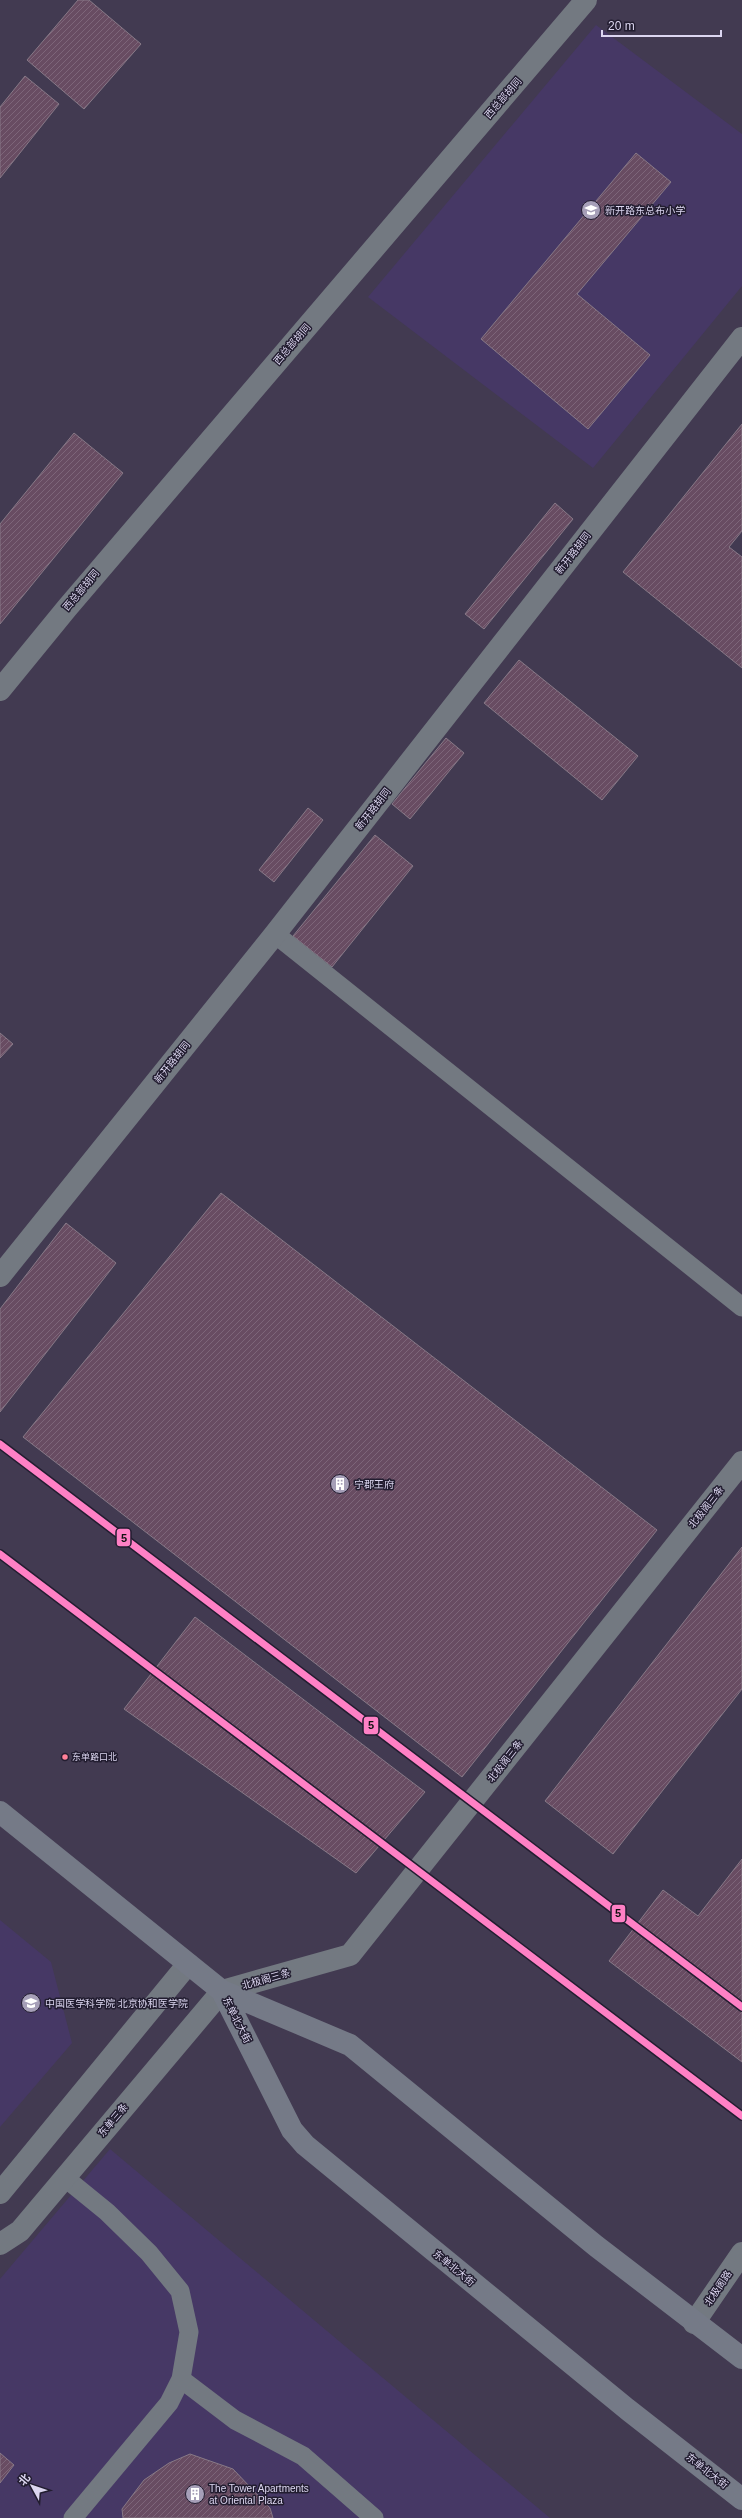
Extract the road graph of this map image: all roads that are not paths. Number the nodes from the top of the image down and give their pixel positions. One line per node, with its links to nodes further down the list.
1 (586, 0): 3 (street, 西总部胡同)
2 (742, 338): 4 (street, 新开路胡同)
3 (0, 690)
4 (275, 934): 5 (street, 新开路胡同); 6 (lane)
5 (0, 1276)
6 (742, 1307)
7 (742, 1462): 10 (street, 北极阁三条)
8 (0, 1812): 9 (main road, 东单北大街)
9 (188, 1964): 10 (main road, 东单北大街); 12 (street)
10 (222, 1991): 11 (street, 东单三条); 15 (main road, 东单北大街); 18 (main road, 东单北大街)
11 (64, 2178): 13 (street, 东单三条); 17 (lane)
12 (0, 2194)
13 (0, 2244)
14 (742, 2253): 15 (street, 北极阁路)
15 (694, 2323): 16 (main road, 东单北大街)
16 (742, 2358)
17 (181, 2379): 19 (lane); 20 (lane)
18 (742, 2499)
19 (73, 2518)
20 (374, 2518)

